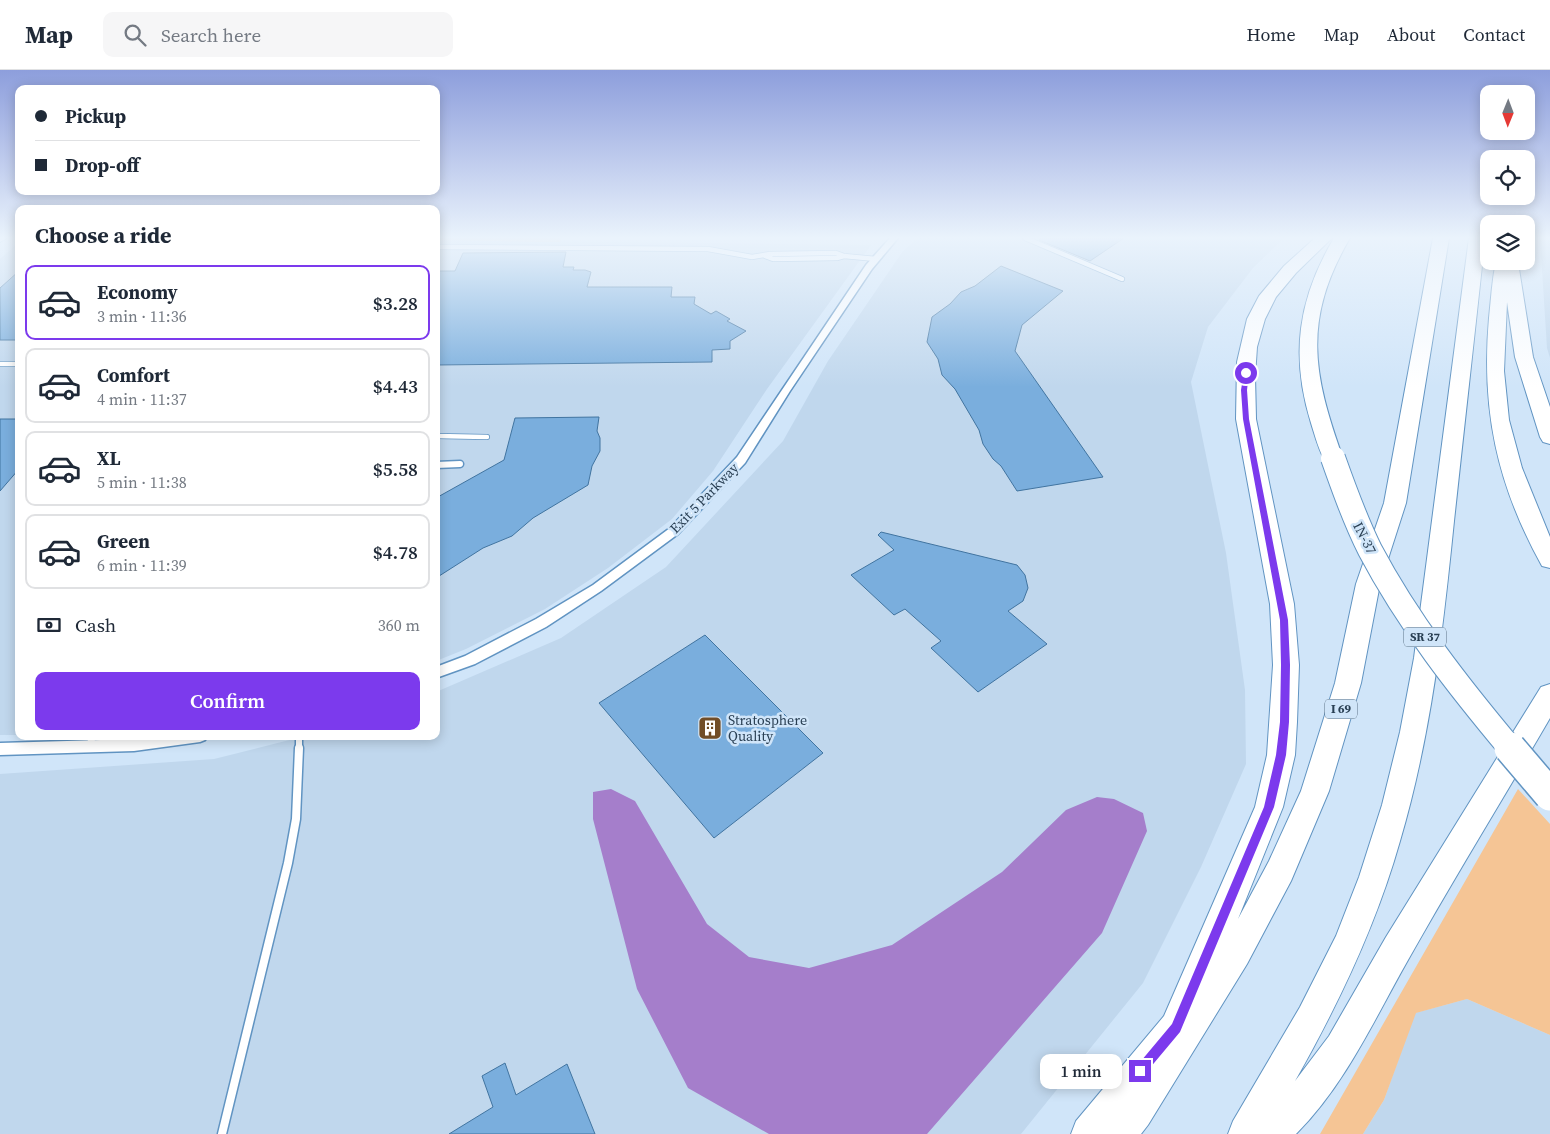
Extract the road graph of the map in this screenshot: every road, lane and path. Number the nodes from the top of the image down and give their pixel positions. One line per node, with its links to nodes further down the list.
1 (855, 288): 16 (street, Exit 5 Parkway)
2 (1276, 288): 24 (highway)
3 (1318, 288): 22 (highway, IN-37 / SR 37, bridge)
4 (1432, 288): 25 (highway, I 69)
5 (1472, 288): 26 (highway)
6 (1500, 288): 15 (highway)
7 (1514, 288): 12 (highway)
8 (0, 364): 9 (lane)
9 (15, 364)
10 (440, 436): 11 (lane)
11 (487, 437)
12 (1550, 437)
13 (460, 464): 14 (lane)
14 (440, 465)
15 (1550, 560)
16 (440, 671)
17 (1550, 695): 27 (highway)
18 (171, 740): 20 (street)
19 (299, 740): 23 (lane)
20 (91, 742): 21 (street)
21 (0, 749)
22 (1550, 795)
23 (222, 1134)
24 (1089, 1134)
25 (1119, 1134)
26 (1246, 1134)
27 (1270, 1134)

